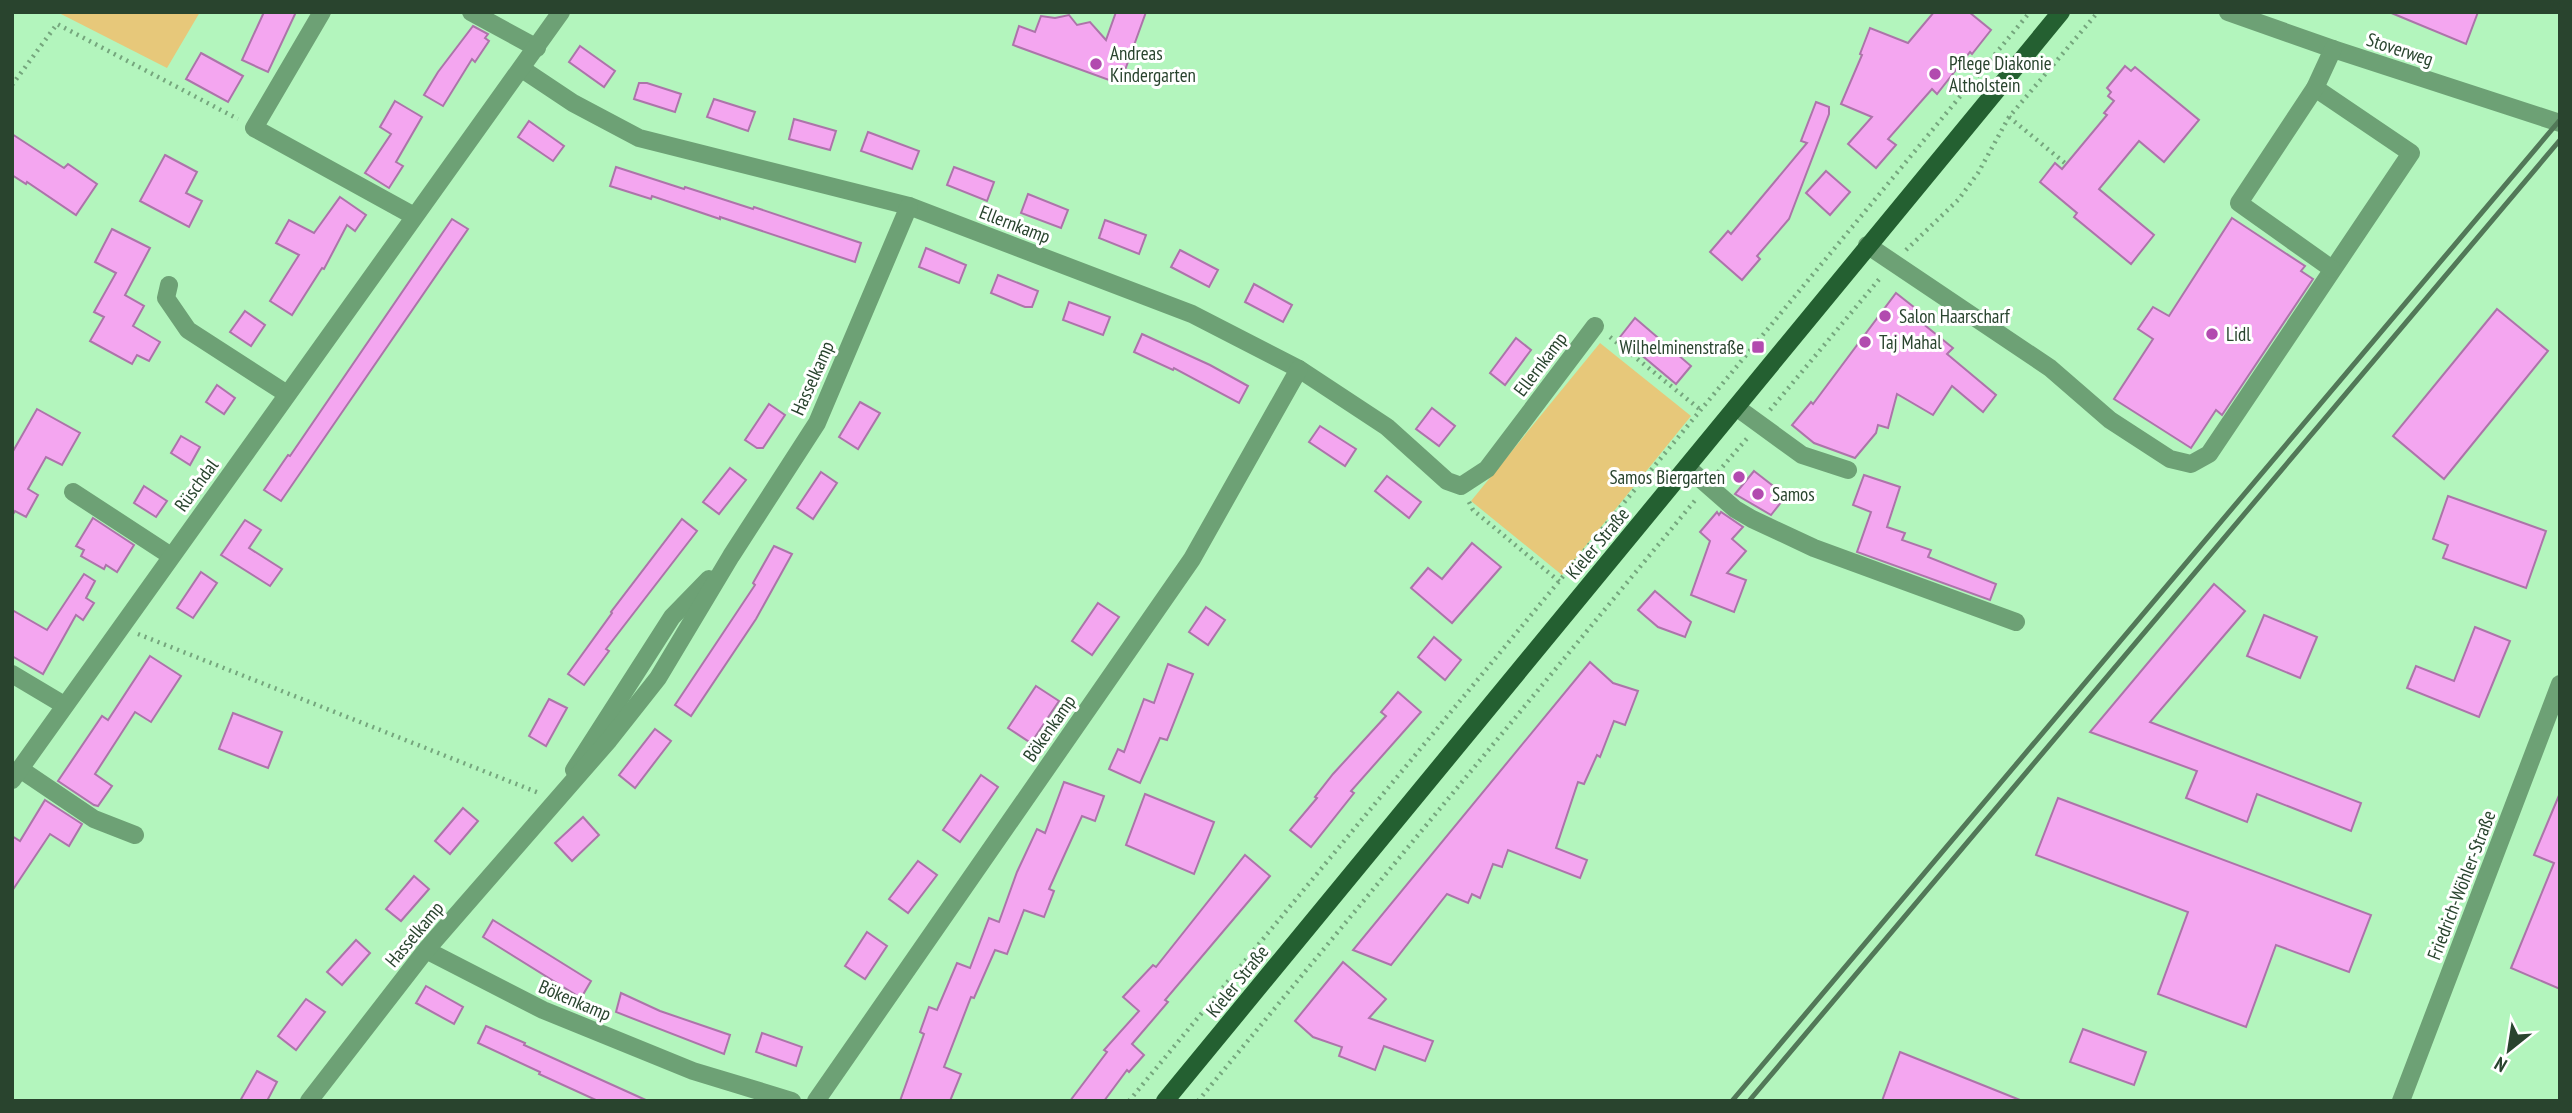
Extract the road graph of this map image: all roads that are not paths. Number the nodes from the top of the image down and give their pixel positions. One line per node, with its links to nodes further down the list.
1 (322, 12): 12 (street)
2 (471, 12): 6 (street)
3 (561, 12): 6 (street, Rüschdal)
4 (2061, 12): 13 (main road, Kieler Straße)
5 (2228, 12): 7 (street, Stoverweg)
6 (537, 48): 8 (street, Rüschdal)
7 (2333, 49): 9 (street); 10 (street, Stoverweg)
8 (522, 69): 11 (street, Ellernkamp); 12 (street, Rüschdal)
9 (2315, 88): 14 (street); 14 (street)
10 (2560, 122)
11 (909, 206): 17 (street, Ellernkamp); 30 (street, Hasselkamp)
12 (414, 216): 18 (street, Rüschdal)
13 (1867, 245): 14 (street); 19 (main road, Kieler Straße)
14 (2332, 269)
15 (169, 285): 18 (street)
16 (1595, 326): 17 (street, Ellernkamp)
17 (1299, 369): 33 (street, Bökenkamp)
18 (287, 394): 23 (street, Rüschdal)
19 (1736, 407): 20 (main road, Kieler Straße); 21 (street)
20 (1687, 467): 24 (street); 34 (main road, Kieler Straße)
21 (1848, 470)
22 (73, 492): 23 (street)
23 (171, 556): 27 (street, Rüschdal)
24 (2016, 622)
25 (12, 674): 27 (street)
26 (2560, 684): 35 (street, Friedrich-Wöhler-Straße)
27 (64, 705): 28 (street, Rüschdal)
28 (16, 775): 29 (street)
29 (135, 835)
30 (426, 950): 31 (street, Hasselkamp); 32 (street, Bökenkamp)
31 (309, 1101)
32 (792, 1101)
33 (816, 1101)
34 (1165, 1101)
35 (2401, 1101)

